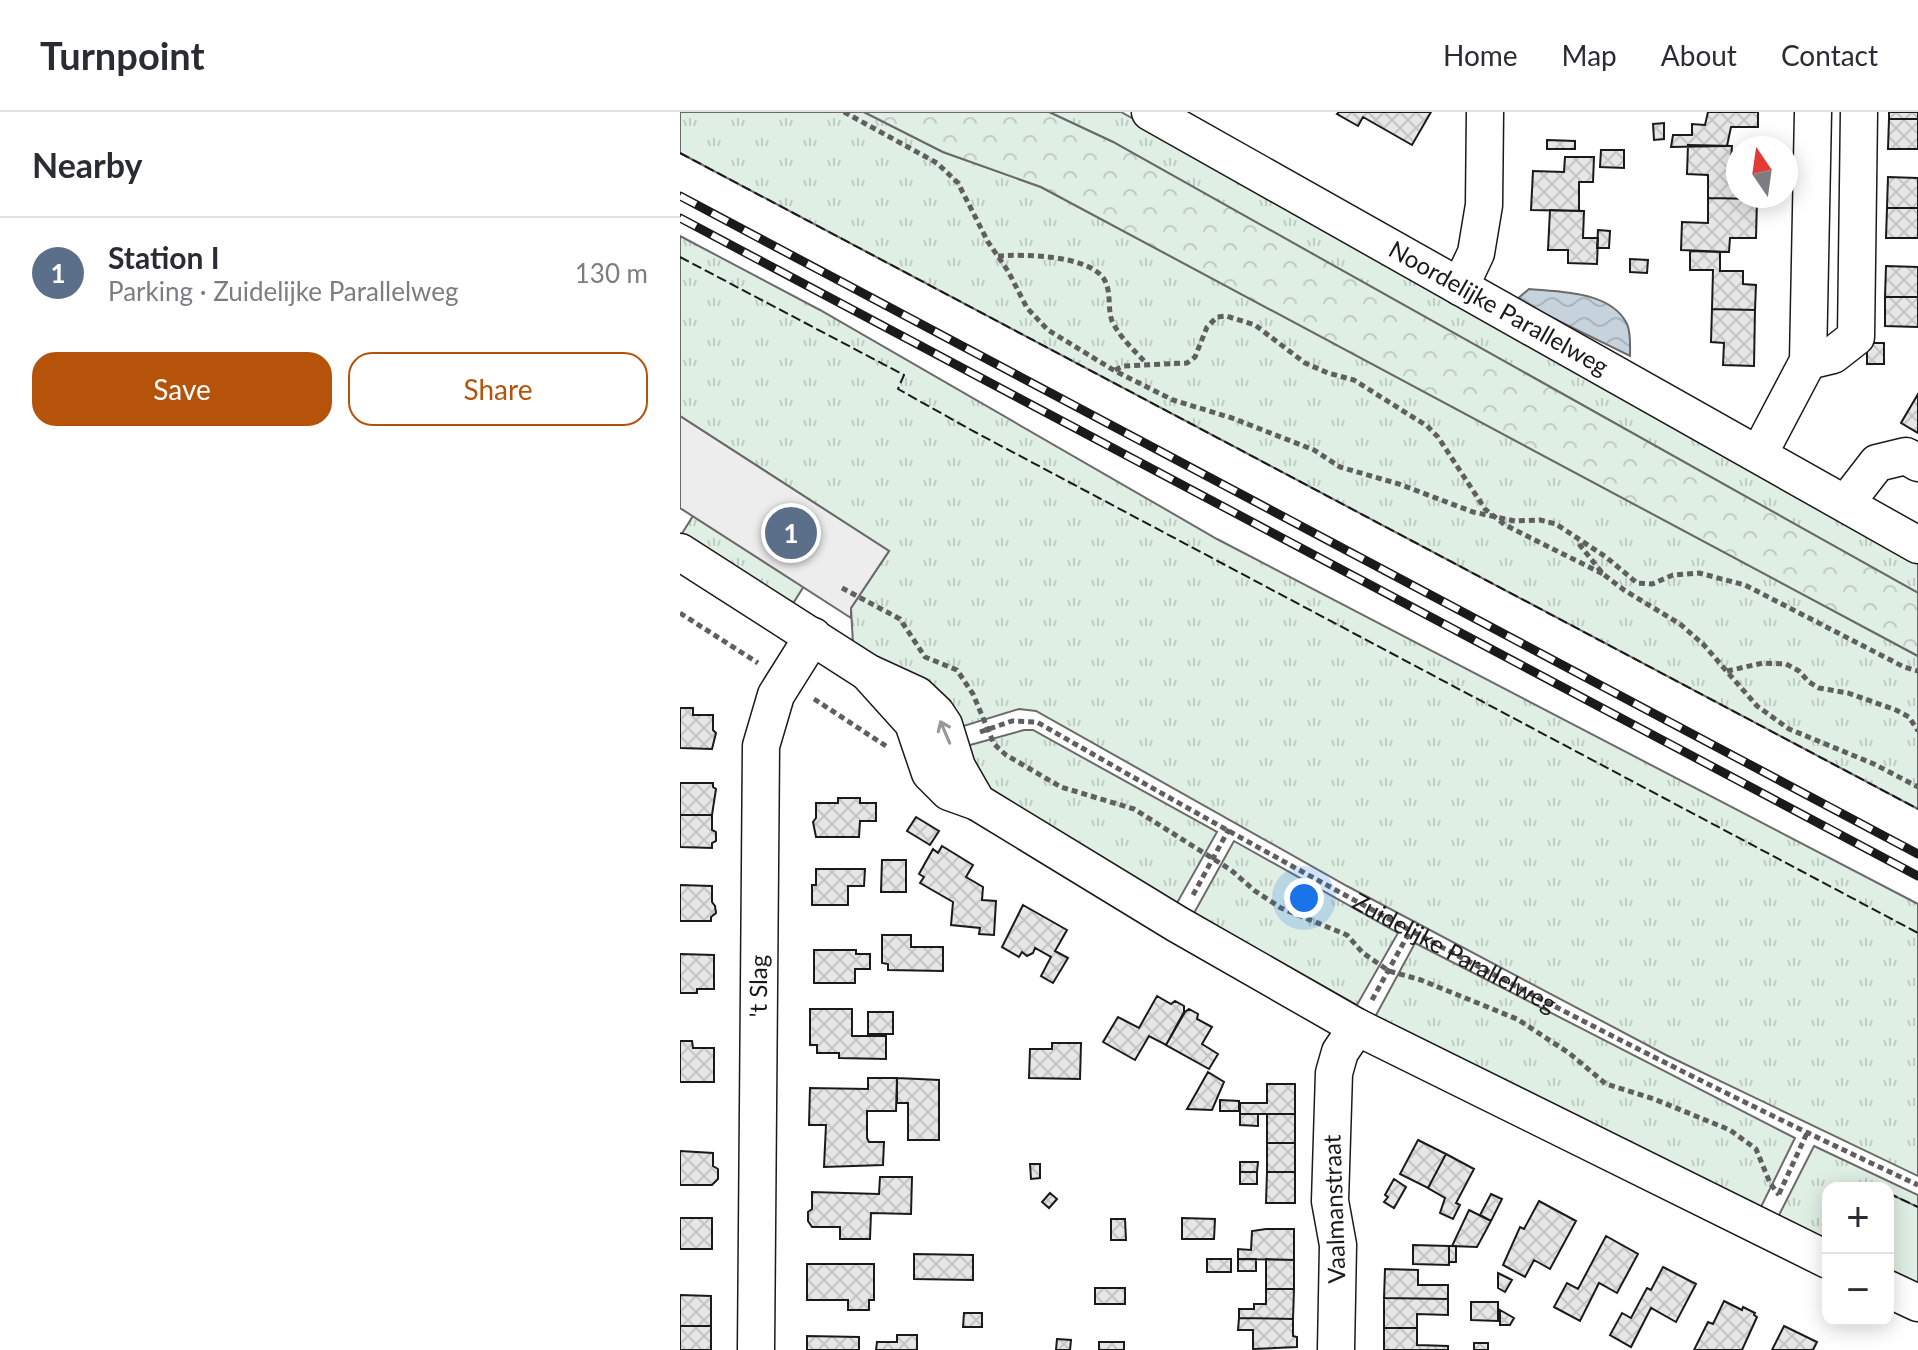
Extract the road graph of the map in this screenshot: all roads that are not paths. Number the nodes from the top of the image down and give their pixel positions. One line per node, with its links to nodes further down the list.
1 (1150, 112): 5 (street, Noordelijke Parallelweg)
2 (1485, 112): 5 (street)
3 (1813, 112): 6 (street)
4 (1859, 112): 6 (street)
5 (1460, 287): 7 (street, Noordelijke Parallelweg)
6 (1808, 361): 7 (street)
7 (1759, 454): 9 (street, Noordelijke Parallelweg)
8 (1918, 463): 9 (street)
9 (1846, 503): 10 (street, Noordelijke Parallelweg)
10 (1918, 545)
11 (680, 552): 12 (street)
12 (813, 636): 13 (street); 17 (street, 't Slag)
13 (1357, 1027): 14 (street); 18 (street, Vaalmanstraat)
14 (1822, 1257)
15 (1894, 1292): 16 (street)
16 (1918, 1303)
17 (756, 1350)
18 (1336, 1350)

